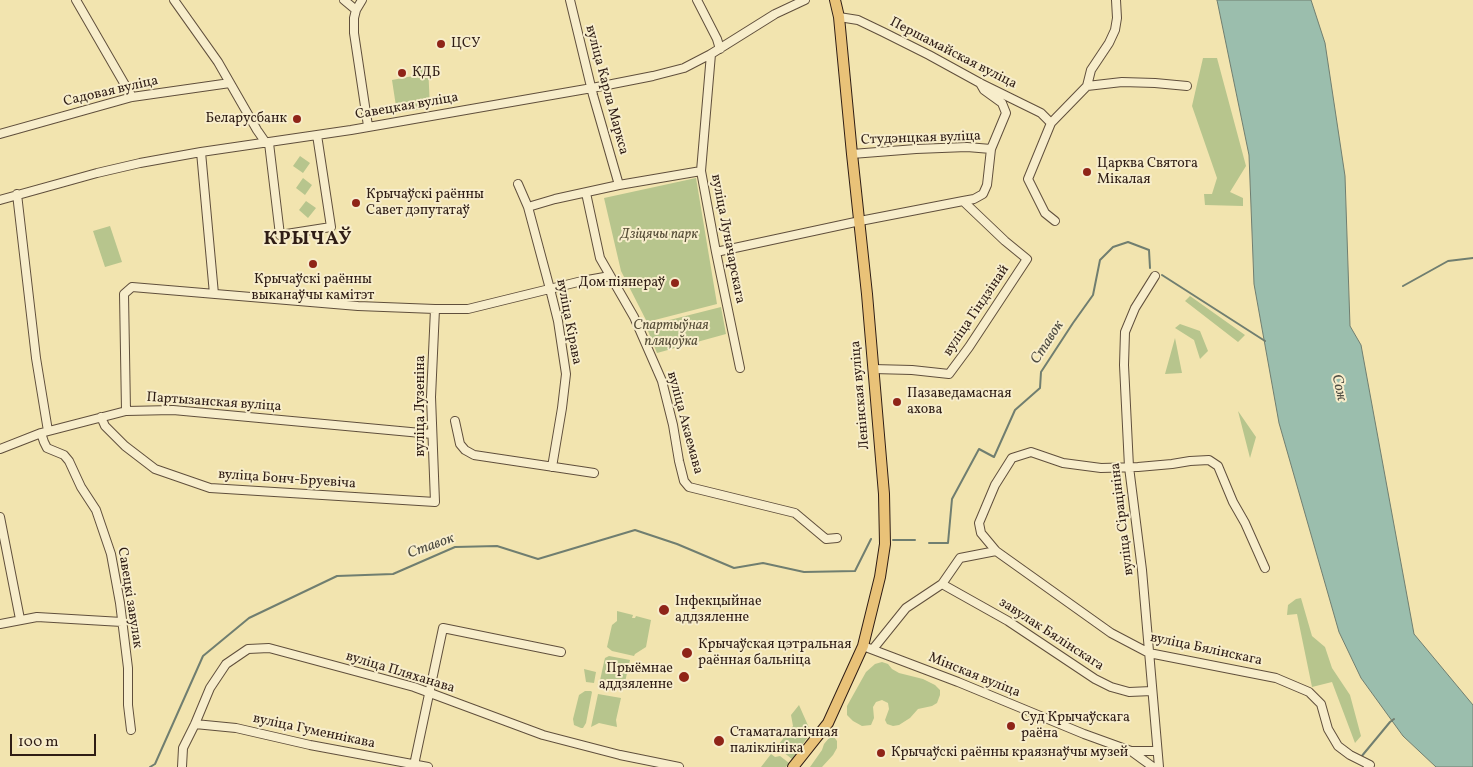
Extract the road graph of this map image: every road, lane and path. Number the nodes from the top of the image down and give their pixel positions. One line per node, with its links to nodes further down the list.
1 (76, 0): 19 (street)
2 (174, 0): 14 (street)
3 (344, 0): 10 (street)
4 (362, 0): 10 (street)
5 (570, 0): 18 (street, вуліца Карла Маркса)
6 (697, 0): 12 (street)
7 (804, 0): 12 (street, Савецкая вуліца)
8 (835, 0): 11 (main road, Ленінская вуліца)
9 (1116, 0): 16 (street)
10 (356, 10): 21 (street)
11 (839, 17): 15 (street, Першамайская вуліца); 27 (main road, Ленінская вуліца)
12 (720, 49): 13 (street, Савецкая вуліца)
13 (711, 54): 18 (street, Савецкая вуліца); 28 (street, вуліца Луначарскага)
14 (230, 83): 19 (street, Садовая вуліца); 24 (street)
15 (980, 83): 20 (street, Першамайская вуліца); 25 (street)
16 (1087, 86): 17 (street); 20 (street)
17 (1187, 86)
18 (592, 88): 21 (street, Савецкая вуліца); 30 (street, вуліца Карла Маркса)
19 (132, 97): 22 (street, Садовая вуліца)
20 (1051, 124): 37 (street)
21 (368, 126): 23 (street, Савецкая вуліца)
22 (0, 134)
23 (317, 135): 24 (street, Савецкая вуліца); 24 (street)
24 (268, 143): 26 (street, Савецкая вуліца)
25 (991, 149): 27 (street, Студэнцкая вуліца); 34 (street)
26 (201, 152): 32 (street, Савецкая вуліца); 42 (street)
27 (852, 154): 36 (main road, Ленінская вуліца)
28 (701, 171): 30 (street); 38 (street, вуліца Луначарскага)
29 (518, 184): 35 (street, вуліца Кірава)
30 (618, 185): 31 (street)
31 (586, 193): 35 (street); 39 (street, вуліца Акаемава)
32 (17, 194): 33 (street, Савецкая вуліца); 49 (street, Савецкі завулак)
33 (0, 200)
34 (963, 201): 36 (street); 45 (street, вуліца Гіндзінай)
35 (528, 207): 41 (street, вуліца Кірава)
36 (860, 220): 38 (street); 45 (main road, Ленінская вуліца)
37 (1055, 221)
38 (716, 252): 44 (street, вуліца Луначарскага)
39 (610, 276): 41 (street); 58 (street, вуліца Акаемава)
40 (1155, 276): 53 (street, вуліца Сірацініна)
41 (550, 289): 43 (street); 52 (street, вуліца Кірава)
42 (214, 294): 43 (street); 46 (street)
43 (435, 309): 50 (street, вуліца Лузеніна)
44 (740, 368)
45 (873, 369): 65 (main road, Ленінская вуліца)
46 (126, 411): 47 (street, Партызанская вуліца); 50 (street, Партызанская вуліца)
47 (101, 418): 49 (street, Партызанская вуліца); 55 (street, вуліца Бонч-Бруевіча)
48 (455, 421): 52 (street)
49 (45, 432): 51 (street, Партызанская вуліца); 63 (street, Савецкі завулак)
50 (432, 434): 55 (street, вуліца Лузеніна)
51 (0, 449)
52 (552, 467): 54 (street)
53 (1129, 467): 59 (street, вуліца Бялінскага); 60 (street); 67 (street, вуліца Сірацініна)
54 (594, 473)
55 (435, 502)
56 (0, 517): 57 (street)
57 (1, 530): 62 (street)
58 (837, 538)
59 (996, 551): 61 (street); 67 (street, вуліца Бялінскага)
60 (1265, 568)
61 (942, 584): 65 (street); 68 (street, завулак Бялінскага)
62 (20, 620): 63 (street); 64 (street)
63 (122, 622): 71 (street, Савецкі завулак)
64 (0, 624)
65 (868, 647): 72 (street, Мінская вуліца); 79 (main road, Ленінская вуліца)
66 (562, 652): 69 (street)
67 (1149, 652): 68 (street, вуліца Сірацініна); 75 (street, вуліца Бялінскага)
68 (1152, 691): 73 (street, вуліца Сірацініна)
69 (428, 692): 70 (street, вуліца Пляханава); 74 (street); 78 (street, вуліца Пляханава)
70 (195, 724): 74 (street, вуліца Гуменнікава); 76 (street, вуліца Пляханава)
71 (131, 730)
72 (1130, 751): 73 (street, Мінская вуліца); 80 (street, Мінская вуліца)
73 (1157, 751): 81 (street, вуліца Сірацініна)
74 (414, 765): 77 (street, вуліца Гуменнікава)
75 (1369, 766)
76 (182, 767)
77 (428, 767)
78 (679, 767)
79 (793, 767)
80 (1153, 767)
81 (1159, 767)

